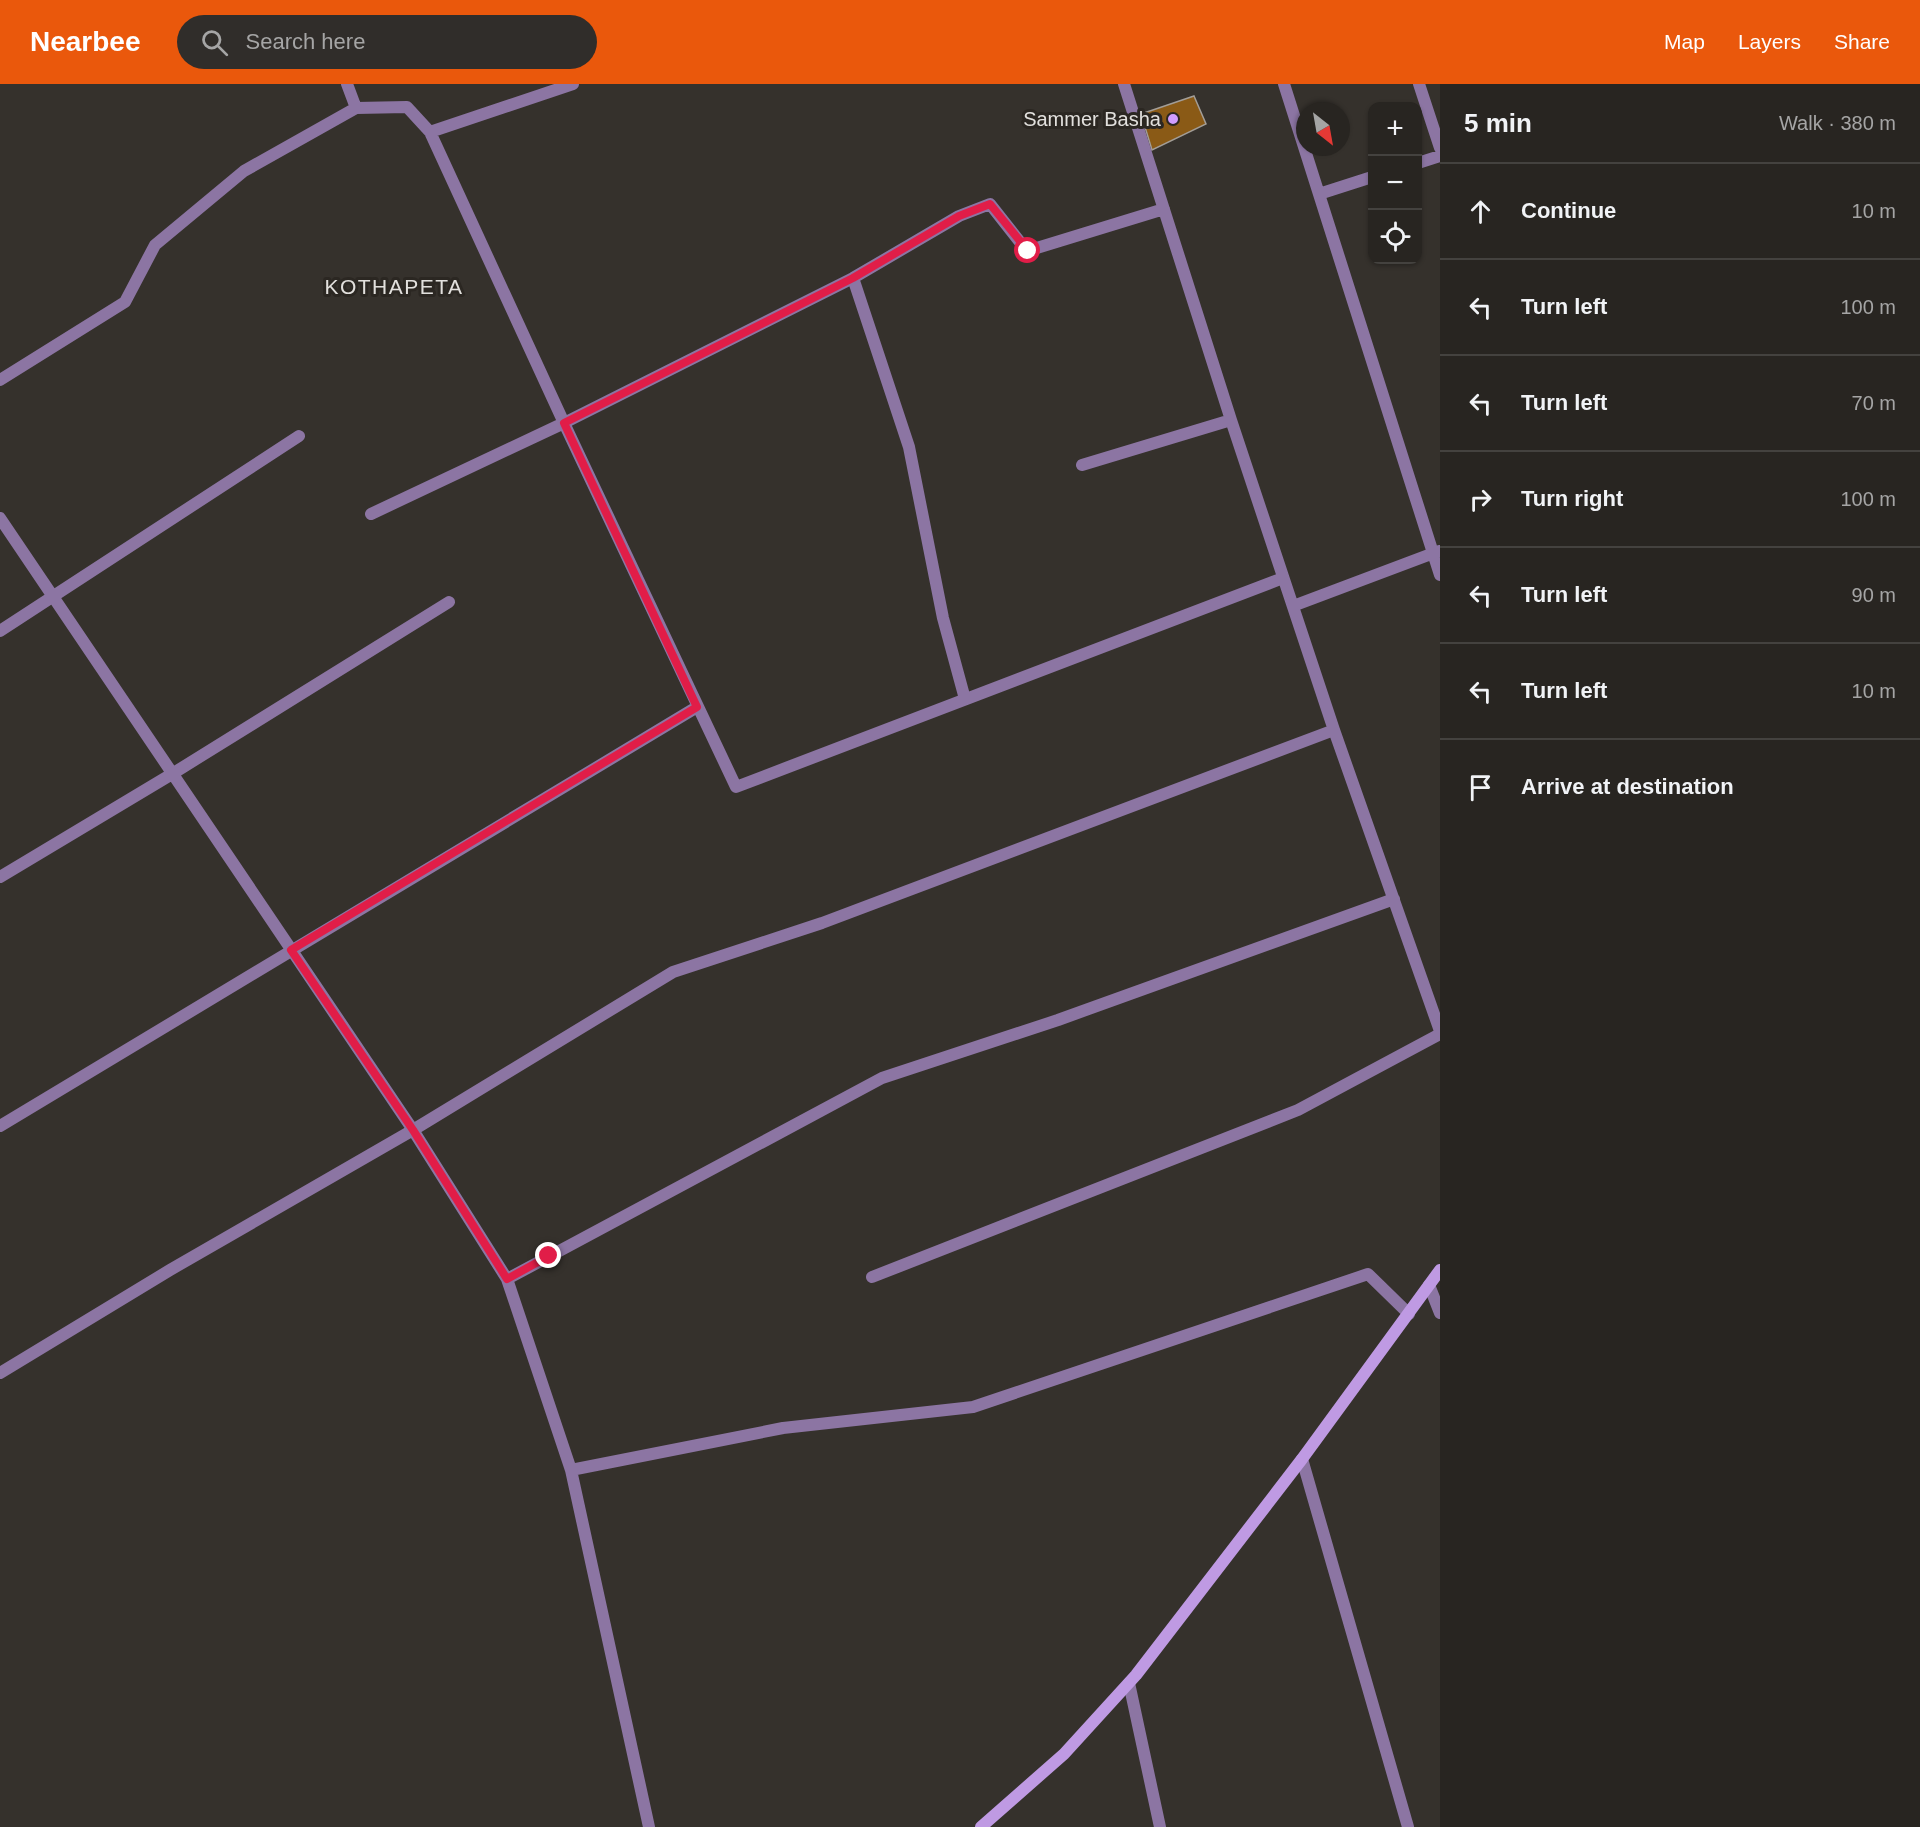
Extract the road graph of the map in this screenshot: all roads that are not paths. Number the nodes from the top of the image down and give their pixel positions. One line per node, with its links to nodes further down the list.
1 (347, 84): 6 (street)
2 (573, 84): 7 (street)
3 (1124, 84): 13 (street)
4 (1284, 84): 12 (street)
5 (1419, 84): 8 (street)
6 (356, 108): 7 (street); 15 (street)
7 (430, 132): 17 (street)
8 (1440, 148)
9 (1440, 156): 10 (street)
10 (1422, 162)
11 (1368, 178): 12 (street)
12 (1319, 194): 22 (street)
13 (1164, 208): 14 (street); 16 (street)
14 (853, 278): 17 (street); 29 (street)
15 (0, 380)
16 (1231, 420): 19 (street); 24 (street)
17 (564, 423): 20 (street); 30 (street)
18 (299, 436): 25 (street)
19 (1082, 465)
20 (371, 514)
21 (0, 518): 25 (street)
22 (1437, 552): 23 (street); 27 (street)
23 (1440, 575)
24 (1283, 578): 27 (street); 29 (street)
25 (53, 598): 28 (street); 32 (street)
26 (449, 602): 32 (street)
27 (1293, 606): 31 (street)
28 (0, 631)
29 (965, 699): 30 (street)
30 (697, 707): 35 (street)
31 (1334, 730): 34 (street); 38 (street)
32 (172, 774): 33 (street); 35 (street)
33 (0, 877)
34 (1394, 899): 36 (street); 41 (street)
35 (291, 950): 37 (street); 38 (street)
36 (1440, 1032): 40 (street)
37 (0, 1126)
38 (413, 1130): 41 (street); 45 (street)
39 (1440, 1270): 42 (main road)
40 (872, 1278)
41 (507, 1279): 47 (street)
42 (1429, 1286): 43 (street); 44 (main road)
43 (1440, 1313)
44 (1409, 1314): 46 (main road); 47 (street)
45 (0, 1373)
46 (1302, 1459): 48 (main road); 52 (street)
47 (571, 1470): 49 (street)
48 (1129, 1683): 50 (main road); 51 (street)
49 (649, 1827)
50 (981, 1827)
51 (1160, 1827)
52 (1408, 1827)

